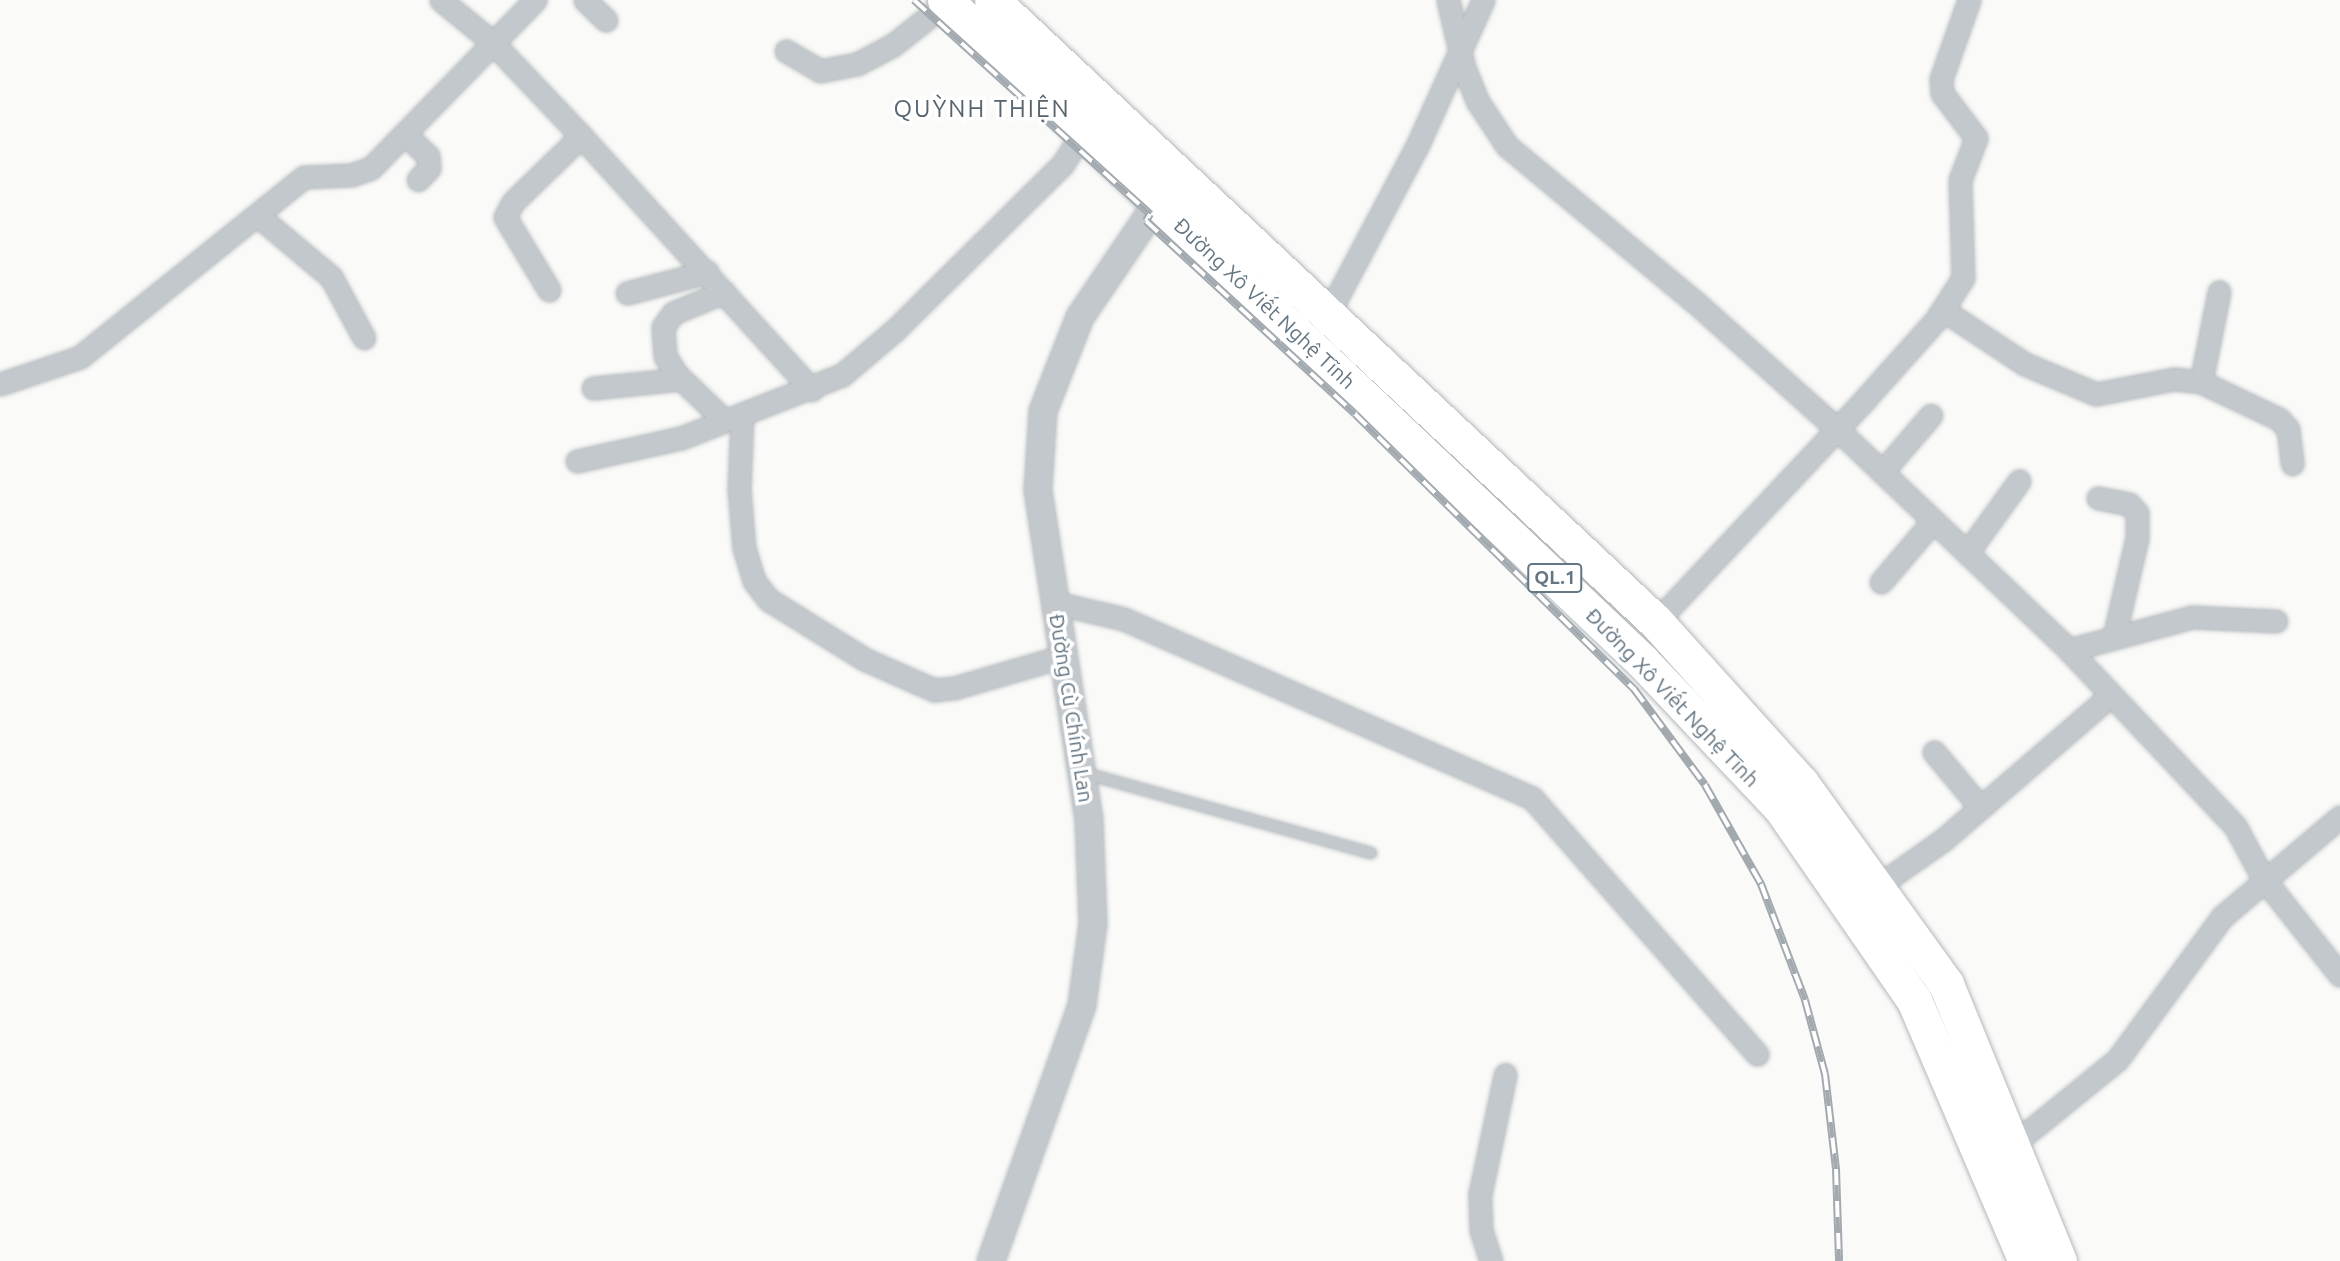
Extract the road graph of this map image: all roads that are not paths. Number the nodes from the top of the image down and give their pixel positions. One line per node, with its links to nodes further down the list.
1 (441, 0): 10 (street)
2 (535, 0): 10 (street)
3 (584, 0): 9 (street)
4 (992, 0): 13 (highway, Đường Xô Viết Nghệ Tĩnh / QL.1)
5 (1448, 0): 11 (street)
6 (1483, 0): 11 (street)
7 (1969, 0): 24 (street)
8 (947, 1): 12 (street); 13 (highway, Đường Xô Viết Nghệ Tĩnh / QL.1)
9 (606, 20)
10 (491, 41): 14 (street); 15 (street)
11 (1461, 50): 25 (street); 34 (street)
12 (786, 51)
13 (1093, 118): 17 (highway, Đường Xô Viết Nghệ Tĩnh / QL.1); 31 (street)
14 (405, 134): 16 (street); 18 (street)
15 (581, 136): 19 (street); 20 (street)
16 (418, 180)
17 (1171, 192): 25 (highway, Đường Xô Viết Nghệ Tĩnh / QL.1); 43 (street, Đường Cù Chính Lan); 63 (highway, Đường Xô Viết Nghệ Tĩnh / QL.1)
18 (257, 215): 26 (street); 29 (street)
19 (707, 272): 21 (street); 23 (street)
20 (549, 290)
21 (724, 292): 27 (street); 31 (street)
22 (2219, 292): 28 (street)
23 (627, 293)
24 (1944, 310): 28 (street); 34 (street)
25 (1327, 316): 45 (highway, Đường Xô Viết Nghệ Tĩnh / QL.1)
26 (364, 338)
27 (681, 379): 30 (street); 33 (street)
28 (2201, 382): 36 (street)
29 (0, 384)
30 (593, 388)
31 (812, 390): 33 (street)
32 (1931, 415): 37 (street)
33 (733, 417): 35 (street); 48 (street)
34 (1835, 427): 37 (street); 45 (street)
35 (577, 461)
36 (2292, 464)
37 (1882, 471): 40 (street)
38 (2019, 481): 41 (street)
39 (2098, 498): 46 (street)
40 (1933, 520): 41 (street); 42 (street)
41 (1967, 553): 47 (street)
42 (1881, 582)
43 (1056, 603): 48 (street, Đường Cù Chính Lan); 58 (street)
44 (2276, 621): 46 (street)
45 (1656, 622): 56 (highway, Đường Xô Viết Nghệ Tĩnh / QL.1)
46 (2114, 637): 47 (street)
47 (2069, 650): 49 (street)
48 (1064, 656): 51 (street, Đường Cù Chính Lan)
49 (2111, 695): 52 (street); 55 (street)
50 (1934, 752): 52 (street)
51 (1082, 772): 54 (lane); 61 (street, Đường Cù Chính Lan)
52 (1980, 807): 56 (street)
53 (2340, 817): 55 (street)
54 (1371, 853)
55 (2263, 878): 57 (street); 60 (street)
56 (1879, 885): 60 (highway, Đường Xô Viết Nghệ Tĩnh / QL.1)
57 (2340, 975)
58 (1757, 1054)
59 (1505, 1075): 62 (street)
60 (2011, 1146): 64 (highway, Đường Xô Viết Nghệ Tĩnh / QL.1)
61 (991, 1261)
62 (1491, 1261)
63 (2026, 1261)
64 (2059, 1261)

